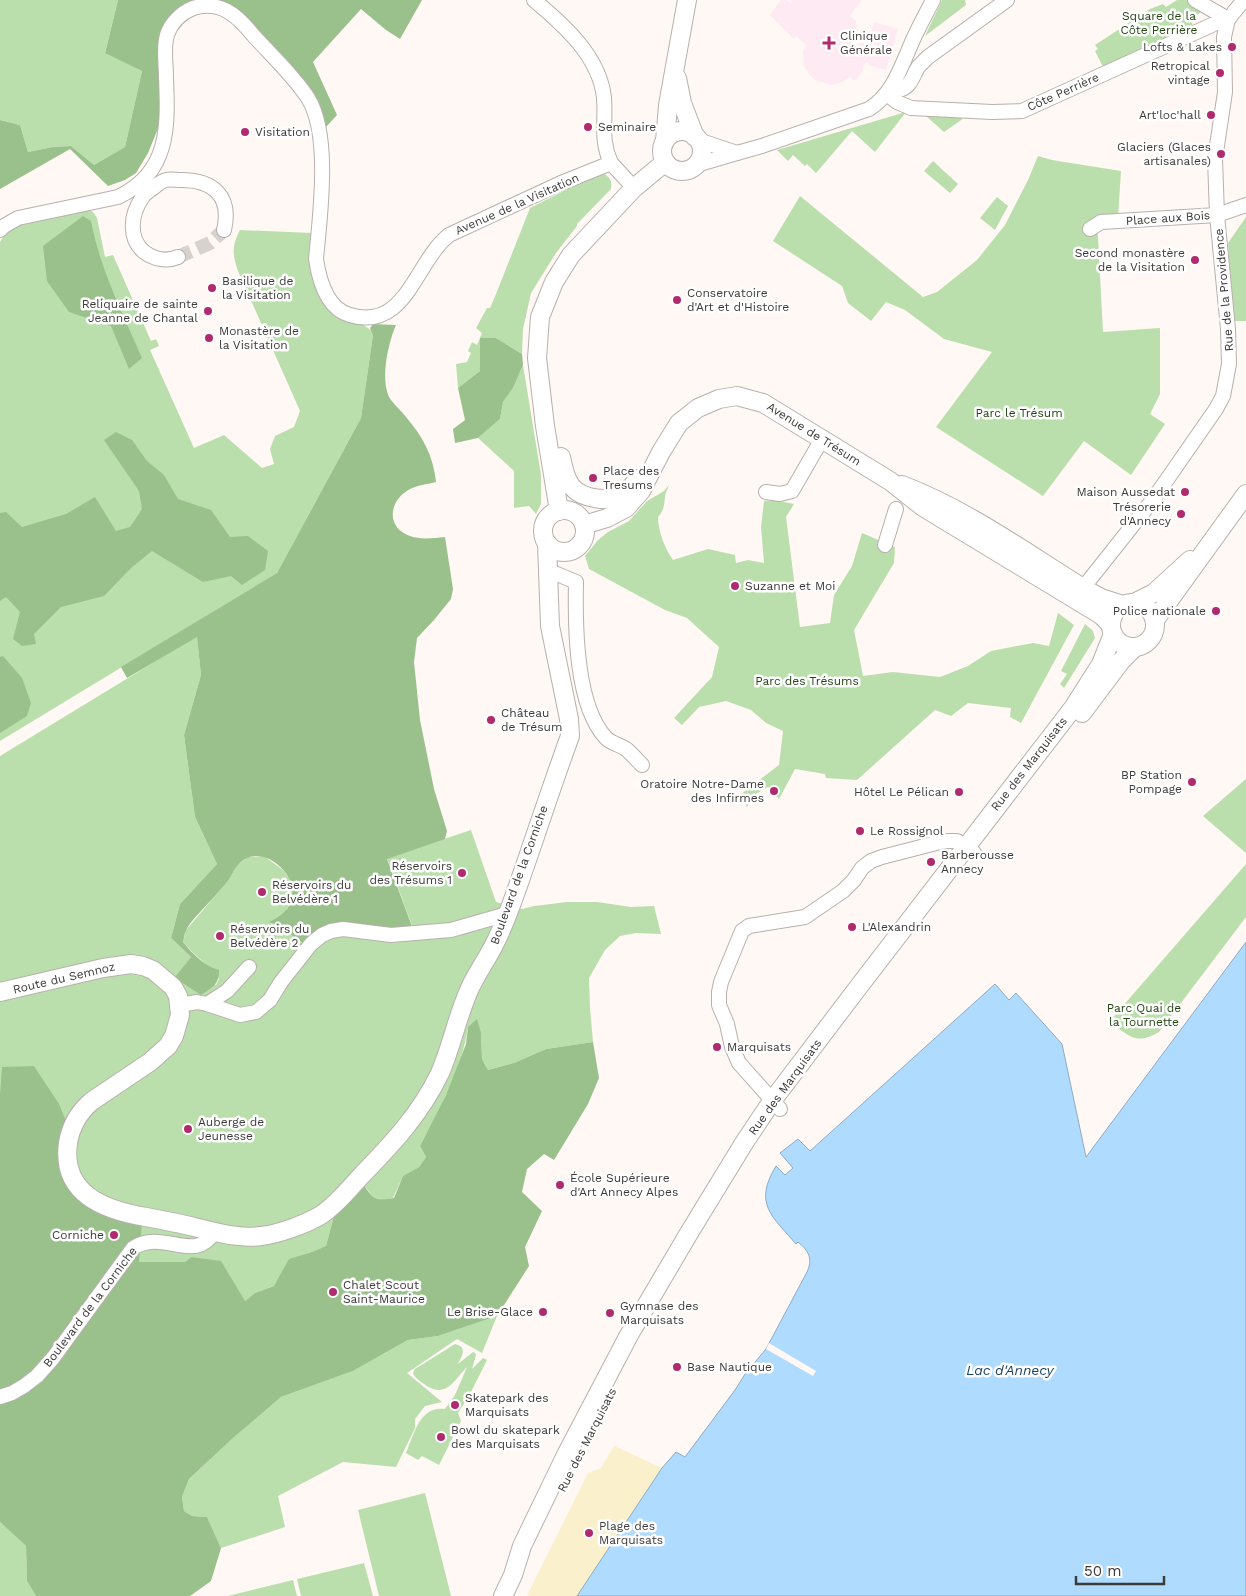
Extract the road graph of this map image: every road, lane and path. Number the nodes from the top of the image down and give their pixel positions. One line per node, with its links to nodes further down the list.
1 (534, 0): 12 (street)
2 (687, 0): 7 (main road)
3 (932, 0): 8 (street)
4 (1007, 0): 8 (street)
5 (1195, 0): 6 (street)
6 (1237, 9): 8 (street, Côte Perrière); 17 (street, Rue de la Providence)
7 (676, 62): 9 (main road); 10 (main road)
8 (890, 89): 11 (street)
9 (697, 138): 10 (main road); 11 (street); 14 (main road)
10 (665, 140): 13 (main road)
11 (737, 152): 14 (street)
12 (611, 163): 15 (street); 18 (street, Avenue de la Visitation)
13 (666, 163): 14 (main road); 15 (main road)
14 (696, 165)
15 (634, 188): 22 (main road)
16 (1246, 205): 17 (street, Place aux Bois)
17 (1217, 215): 20 (street, Place aux Bois); 37 (street, Rue de la Providence)
18 (0, 230)
19 (224, 230): 21 (street)
20 (1090, 230)
21 (178, 257)
22 (545, 426): 24 (main road); 29 (main road)
23 (822, 439): 24 (main road, Avenue de Trésum); 25 (main road, Avenue de Trésum); 26 (street)
24 (651, 473): 30 (main road, Avenue de Trésum)
25 (890, 481): 36 (main road, Avenue de Trésum); 37 (main road, Avenue de Trésum)
26 (766, 492)
27 (1246, 494): 31 (main road)
28 (896, 509): 33 (street)
29 (559, 511): 30 (main road); 32 (main road)
30 (584, 525): 34 (main road)
31 (1211, 541): 39 (main road); 40 (main road)
32 (547, 543): 34 (main road); 38 (main road, Boulevard de la Corniche)
33 (886, 544)
34 (570, 551): 35 (main road, Boulevard de la Corniche)
35 (557, 574): 38 (main road, Boulevard de la Corniche); 43 (street)
36 (1052, 585): 37 (street); 41 (main road, Avenue de Trésum)
37 (1083, 588): 39 (main road, Avenue de Trésum)
38 (550, 591): 45 (main road, Boulevard de la Corniche)
39 (1129, 604): 40 (main road); 41 (main road)
40 (1155, 620): 42 (main road)
41 (1112, 630): 42 (main road); 44 (main road, Rue des Marquisats)
42 (1134, 648): 44 (main road, Rue des Marquisats)
43 (642, 765)
44 (971, 849): 50 (main road, Rue des Marquisats); 50 (street)
45 (507, 914): 48 (street); 51 (main road, Boulevard de la Corniche)
46 (249, 967): 48 (street)
47 (0, 992): 49 (main road, Route du Semnoz)
48 (207, 1004): 49 (street)
49 (180, 1005): 51 (main road)
50 (776, 1105): 53 (main road, Rue des Marquisats)
51 (214, 1232): 52 (street, Boulevard de la Corniche)
52 (0, 1397)
53 (503, 1596)

